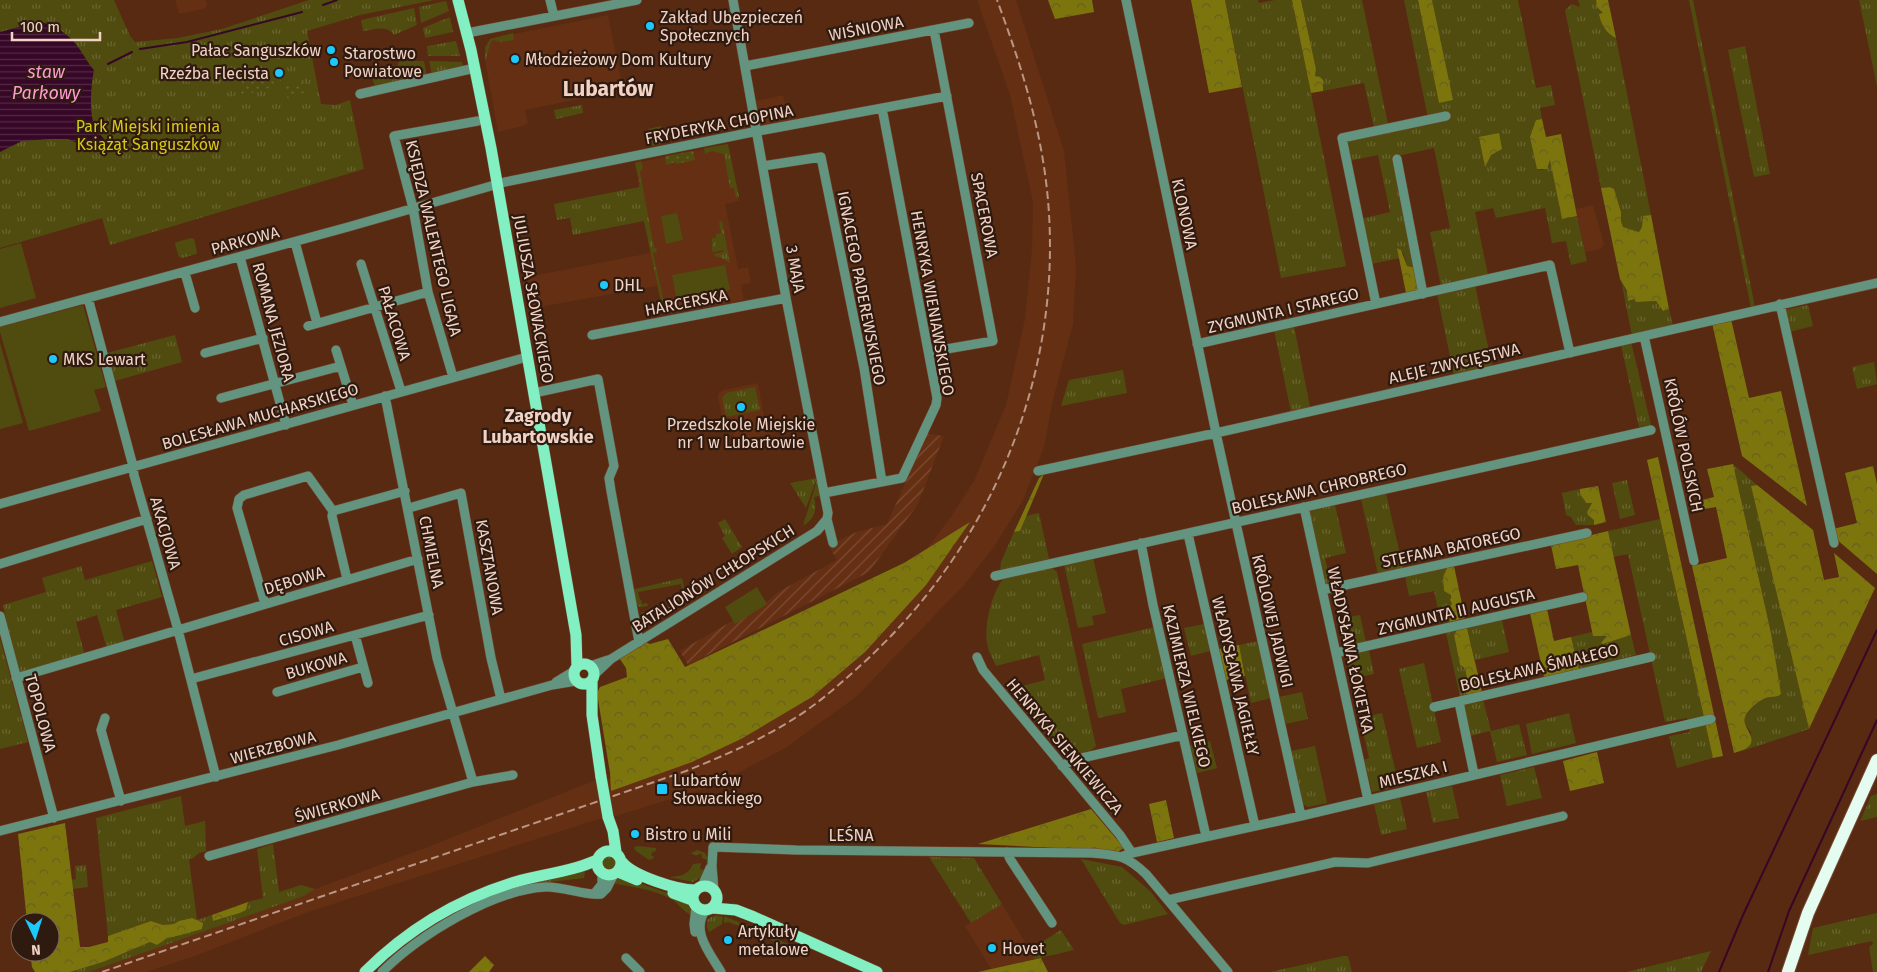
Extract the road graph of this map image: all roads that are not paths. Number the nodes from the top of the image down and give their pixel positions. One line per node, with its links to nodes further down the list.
1 (458, 0): 9 (main road, JULIUSZA SŁOWACKIEGO)
2 (550, 0): 6 (street)
3 (635, 0): 6 (street)
4 (733, 0): 10 (street, 3 MAJA)
5 (1126, 0): 39 (street, KLONOWA)
6 (554, 16): 9 (street)
7 (969, 23): 8 (street, WIŚNIOWA)
8 (934, 30): 10 (street, WIŚNIOWA); 13 (street, SPACEROWA)
9 (467, 33): 11 (main road, JULIUSZA SŁOWACKIEGO)
10 (745, 66): 17 (street, 3 MAJA)
11 (475, 68): 12 (street); 20 (main road, JULIUSZA SŁOWACKIEGO)
12 (360, 94)
13 (947, 96): 14 (street, FRYDERYKA CHOPINA); 41 (street, SPACEROWA)
14 (882, 108): 17 (street, FRYDERYKA CHOPINA); 41 (street, HENRYKA WIENIAWSKIEGO)
15 (1446, 116): 31 (street, ZYGMUNTA I STAREGO)
16 (478, 121): 21 (street, KSIĘDZA WALENTEGO LIGAJA)
17 (757, 131): 19 (street, 3 MAJA); 20 (street, FRYDERYKA CHOPINA)
18 (1397, 159): 28 (street)
19 (763, 166): 30 (street, 3 MAJA); 58 (street, IGNACEGO PADEREWSKIEGO)
20 (497, 184): 21 (street, PARKOWA); 44 (main road, JULIUSZA SŁOWACKIEGO)
21 (412, 208): 22 (street, PARKOWA); 27 (street, KSIĘDZA WALENTEGO LIGAJA)
22 (295, 242): 23 (street, PARKOWA); 33 (street)
23 (240, 257): 25 (street, PARKOWA); 38 (street, ROMANA JEZIORA)
24 (361, 264): 33 (street, PAŁACOWA)
25 (185, 272): 29 (street, PARKOWA); 34 (street)
26 (1877, 283): 32 (street, ALEJE ZWYCIĘSTWA)
27 (428, 292): 33 (street); 46 (street, KSIĘDZA WALENTEGO LIGAJA)
28 (1423, 294): 31 (street, ZYGMUNTA I STAREGO); 43 (street, ZYGMUNTA I STAREGO)
29 (88, 298): 35 (street, PARKOWA); 56 (street, AKACJOWA)
30 (786, 298): 36 (street, HARCERSKA); 60 (street, 3 MAJA)
31 (1376, 304): 39 (street, ZYGMUNTA I STAREGO)
32 (1780, 304): 37 (street, ALEJE ZWYCIĘSTWA); 72 (street)
33 (374, 307): 48 (street, PAŁACOWA)
34 (195, 308)
35 (0, 322)
36 (592, 335)
37 (1644, 336): 43 (street, ALEJE ZWYCIĘSTWA); 74 (street, KRÓLÓW POLSKICH)
38 (263, 338): 42 (street); 47 (street, ROMANA JEZIORA)
39 (1197, 344): 55 (street, KLONOWA)
40 (336, 350): 45 (street)
41 (929, 352): 58 (street, HENRYKA WIENIAWSKIEGO)
42 (205, 353)
43 (1570, 353): 55 (street, ALEJE ZWYCIĘSTWA)
44 (527, 357): 46 (street, BOLESŁAWA MUCHARSKIEGO); 49 (main road, JULIUSZA SŁOWACKIEGO)
45 (342, 366): 47 (street); 52 (street)
46 (453, 377): 48 (street, BOLESŁAWA MUCHARSKIEGO)
47 (275, 384): 51 (street); 53 (street, ROMANA JEZIORA)
48 (401, 391): 50 (street, BOLESŁAWA MUCHARSKIEGO)
49 (534, 393): 85 (street); 90 (main road, JULIUSZA SŁOWACKIEGO)
50 (386, 396): 52 (street, BOLESŁAWA MUCHARSKIEGO); 59 (street, CHMIELNA)
51 (221, 398)
52 (353, 405): 53 (street, BOLESŁAWA MUCHARSKIEGO)
53 (286, 424): 56 (street, BOLESŁAWA MUCHARSKIEGO)
54 (1651, 430): 62 (street, BOLESŁAWA CHROBREGO)
55 (1216, 433): 57 (street, ALEJE ZWYCIĘSTWA); 67 (street, KRÓLOWEJ JADWIGI)
56 (133, 466): 61 (street, BOLESŁAWA MUCHARSKIEGO); 65 (street, AKACJOWA)
57 (1038, 471)
58 (882, 482): 60 (street, HENRYKA WIENIAWSKIEGO)
59 (405, 491): 63 (street, CHMIELNA); 64 (street)
60 (824, 493): 66 (street, 3 MAJA)
61 (0, 504)
62 (1304, 507): 67 (street, BOLESŁAWA CHROBREGO); 78 (street, WŁADYSŁAWA ŁOKIETKA)
63 (409, 508): 73 (street, CHMIELNA); 95 (street, KASZTANOWA)
64 (333, 510): 77 (street); 80 (street)
65 (147, 519): 75 (street); 83 (street, AKACJOWA)
66 (827, 519): 70 (street, 3 MAJA); 85 (street, BATALIONÓW CHŁOPSKICH)
67 (1236, 521): 68 (street, BOLESŁAWA CHROBREGO); 110 (street, KRÓLOWEJ JADWIGI)
68 (1188, 534): 71 (street, BOLESŁAWA CHROBREGO); 113 (street, WŁADYSŁAWA JAGIEŁŁY)
69 (1587, 534): 78 (street, STEFANA BATOREGO)
70 (833, 543)
71 (1141, 543): 76 (street, BOLESŁAWA CHROBREGO); 101 (street, KAZIMIERZA WIELKIEGO)
72 (1834, 543)
73 (418, 559): 77 (street, DĘBOWA); 81 (street, CHMIELNA)
74 (1694, 561)
75 (0, 564)
76 (994, 576)
77 (347, 579): 80 (street, DĘBOWA)
78 (1322, 590): 86 (street, WŁADYSŁAWA ŁOKIETKA)
79 (1583, 597): 86 (street, ZYGMUNTA II AUGUSTA)
80 (265, 604): 83 (street, DĘBOWA)
81 (429, 615): 84 (street, CISOWA); 98 (street, CHMIELNA)
82 (0, 616): 91 (street, TOPOLOWA)
83 (178, 630): 91 (street, DĘBOWA); 92 (street, AKACJOWA)
84 (355, 635): 89 (street, BUKOWA); 92 (street, CISOWA)
85 (639, 642): 90 (street, BATALIONÓW CHŁOPSKICH)
86 (1336, 653): 108 (street, WŁADYSŁAWA ŁOKIETKA)
87 (976, 657): 103 (street, HENRYKA SIENKIEWICZA)
88 (1651, 657): 96 (street, BOLESŁAWA ŚMIAŁEGO)
89 (363, 667): 93 (street, BUKOWA); 94 (street, BUKOWA)
90 (584, 674): 95 (street, WIERZBOWA); 120 (main road, JULIUSZA SŁOWACKIEGO, bridge)
91 (16, 678): 112 (street, TOPOLOWA)
92 (191, 679): 106 (street, AKACJOWA)
93 (368, 683)
94 (277, 692)
95 (501, 699): 98 (street, WIERZBOWA)
96 (1460, 701): 97 (street, BOLESŁAWA ŚMIAŁEGO); 104 (street)
97 (1434, 707)
98 (452, 713): 106 (street, WIERZBOWA); 107 (street)
99 (104, 718): 109 (street)
100 (1711, 719): 104 (street, MIESZKA I)
101 (1183, 735): 103 (street); 115 (street, KAZIMIERZA WIELKIEGO)
102 (1877, 760): 131 (highway)
103 (1062, 766): 117 (street, HENRYKA SIENKIEWICZA)
104 (1474, 774): 108 (street, MIESZKA I)
105 (513, 775): 107 (street, ŚWIERKOWA)
106 (216, 777): 109 (street, WIERZBOWA)
107 (473, 782): 118 (street, ŚWIERKOWA)
108 (1368, 800): 110 (street, MIESZKA I)
109 (121, 801): 112 (street, WIERZBOWA)
110 (1302, 816): 113 (street, MIESZKA I)
111 (1563, 816): 122 (street)
112 (54, 818): 114 (street, WIERZBOWA)
113 (1255, 826): 115 (street, MIESZKA I)
114 (0, 831)
115 (1206, 836): 117 (street, MIESZKA I)
116 (1007, 852): 119 (street, LEŚNA); 121 (street, LEŚNA); 123 (street)
117 (1132, 852): 119 (street, MIESZKA I)
118 (209, 856)
119 (1123, 856): 122 (street)
120 (609, 864): 121 (main road); 125 (main road); 126 (street)
121 (704, 899): 128 (street); 129 (main road)
122 (1168, 900): 130 (street)
123 (1052, 923)
124 (626, 958): 127 (street)
125 (365, 972)
126 (382, 972)
127 (640, 972)
128 (721, 972)
129 (877, 972)
130 (1228, 972)
131 (1788, 972)

